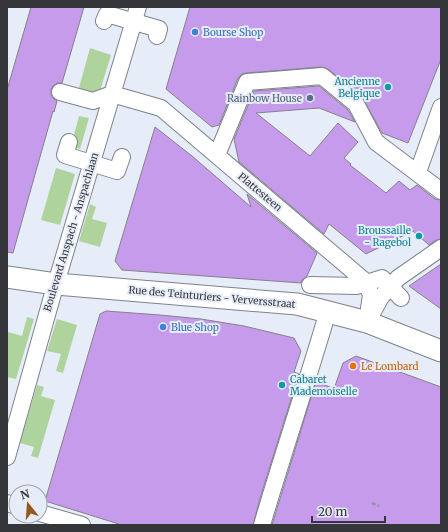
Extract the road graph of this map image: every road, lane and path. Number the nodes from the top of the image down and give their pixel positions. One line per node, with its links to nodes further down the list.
1 (136, 14): 2 (street); 3 (street); 5 (street, Boulevard Anspach - Anspachlaan)
2 (104, 21)
3 (157, 36)
4 (60, 92): 5 (street)
5 (112, 94): 8 (street, Plattesteen); 10 (street, Boulevard Anspach - Anspachlaan)
6 (441, 107): 11 (street)
7 (69, 142): 10 (street)
8 (217, 155): 11 (street); 15 (street, Plattesteen)
9 (122, 157): 10 (street)
10 (92, 163): 16 (street, Boulevard Anspach - Anspachlaan)
11 (418, 172): 12 (street)
12 (441, 191)
13 (441, 248): 18 (street)
14 (7, 277): 16 (street, Rue des Teinturiers - Verversstraat)
15 (366, 282): 17 (street); 18 (street); 20 (street)
16 (56, 284): 19 (street, Rue des Teinturiers - Verversstraat); 22 (street, Boulevard Anspach - Anspachlaan)
17 (310, 285)
18 (396, 293): 20 (street)
19 (328, 311): 20 (street, Rue des Teinturiers - Verversstraat); 27 (street)
20 (368, 322): 21 (street, Rue des Teinturiers - Verversstraat)
21 (441, 351)
22 (7, 457)
23 (372, 503): 24 (path)
24 (380, 506)
25 (48, 515): 26 (street)
26 (82, 525)
27 (262, 525)

